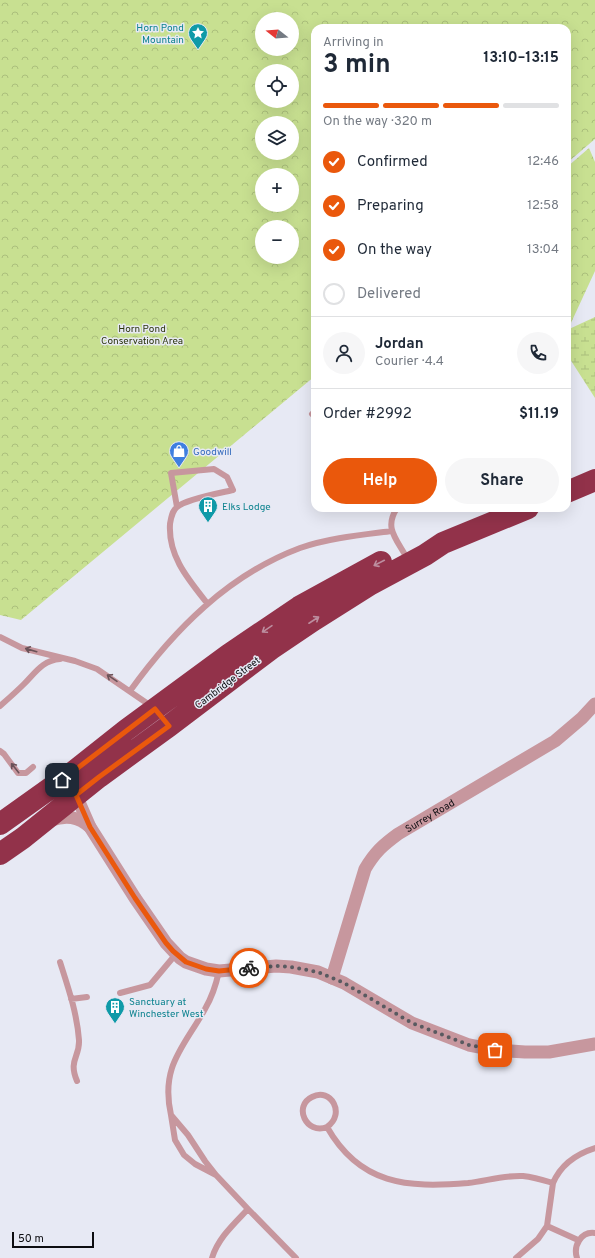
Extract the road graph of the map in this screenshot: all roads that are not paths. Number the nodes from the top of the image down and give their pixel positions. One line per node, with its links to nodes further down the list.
1 (595, 480): 2 (highway)
2 (571, 490)
3 (177, 506): 3 (lane); 9 (lane)
4 (395, 512): 6 (lane)
5 (516, 512): 7 (highway, Cambridge Street)
6 (392, 531): 8 (lane); 9 (lane)
7 (443, 543): 8 (highway, Cambridge Street); 16 (highway, Cambridge Street, one-way to 7)
8 (404, 553): 15 (highway, Cambridge Street, one-way to 15)
9 (207, 603): 12 (lane)
10 (0, 637): 11 (lane, one-way to 10)
11 (64, 659): 12 (lane, one-way to 11); 14 (lane)
12 (130, 691): 15 (lane)
13 (595, 704): 27 (street, Surrey Road)
14 (0, 706)
15 (155, 709): 16 (highway); 20 (highway, Cambridge Street)
16 (169, 726): 19 (highway, Cambridge Street)
17 (0, 751): 18 (lane, one-way to 17)
18 (33, 767)
19 (76, 795): 21 (street); 22 (highway, Cambridge Street)
20 (0, 824)
21 (90, 827): 22 (street); 24 (street)
22 (23, 838): 23 (highway, Cambridge Street)
23 (0, 854)
24 (176, 954): 26 (street); 28 (lane)
25 (60, 962): 30 (lane)
26 (219, 971): 27 (street); 33 (lane)
27 (332, 978): 31 (street)
28 (120, 993)
29 (87, 997): 30 (lane)
30 (71, 998): 32 (lane)
31 (595, 1044)
32 (77, 1081)
33 (171, 1115): 36 (lane); 36 (lane)
34 (328, 1126): 34 (lane); 37 (lane)
35 (595, 1148): 37 (lane)
36 (216, 1175): 38 (lane)
37 (553, 1183): 39 (lane)
38 (248, 1209): 42 (lane); 43 (lane)
39 (547, 1226): 41 (lane); 44 (lane)
40 (595, 1233): 41 (lane)
41 (578, 1240): 45 (lane)
42 (212, 1258)
43 (296, 1258)
44 (516, 1258)
45 (577, 1258)

